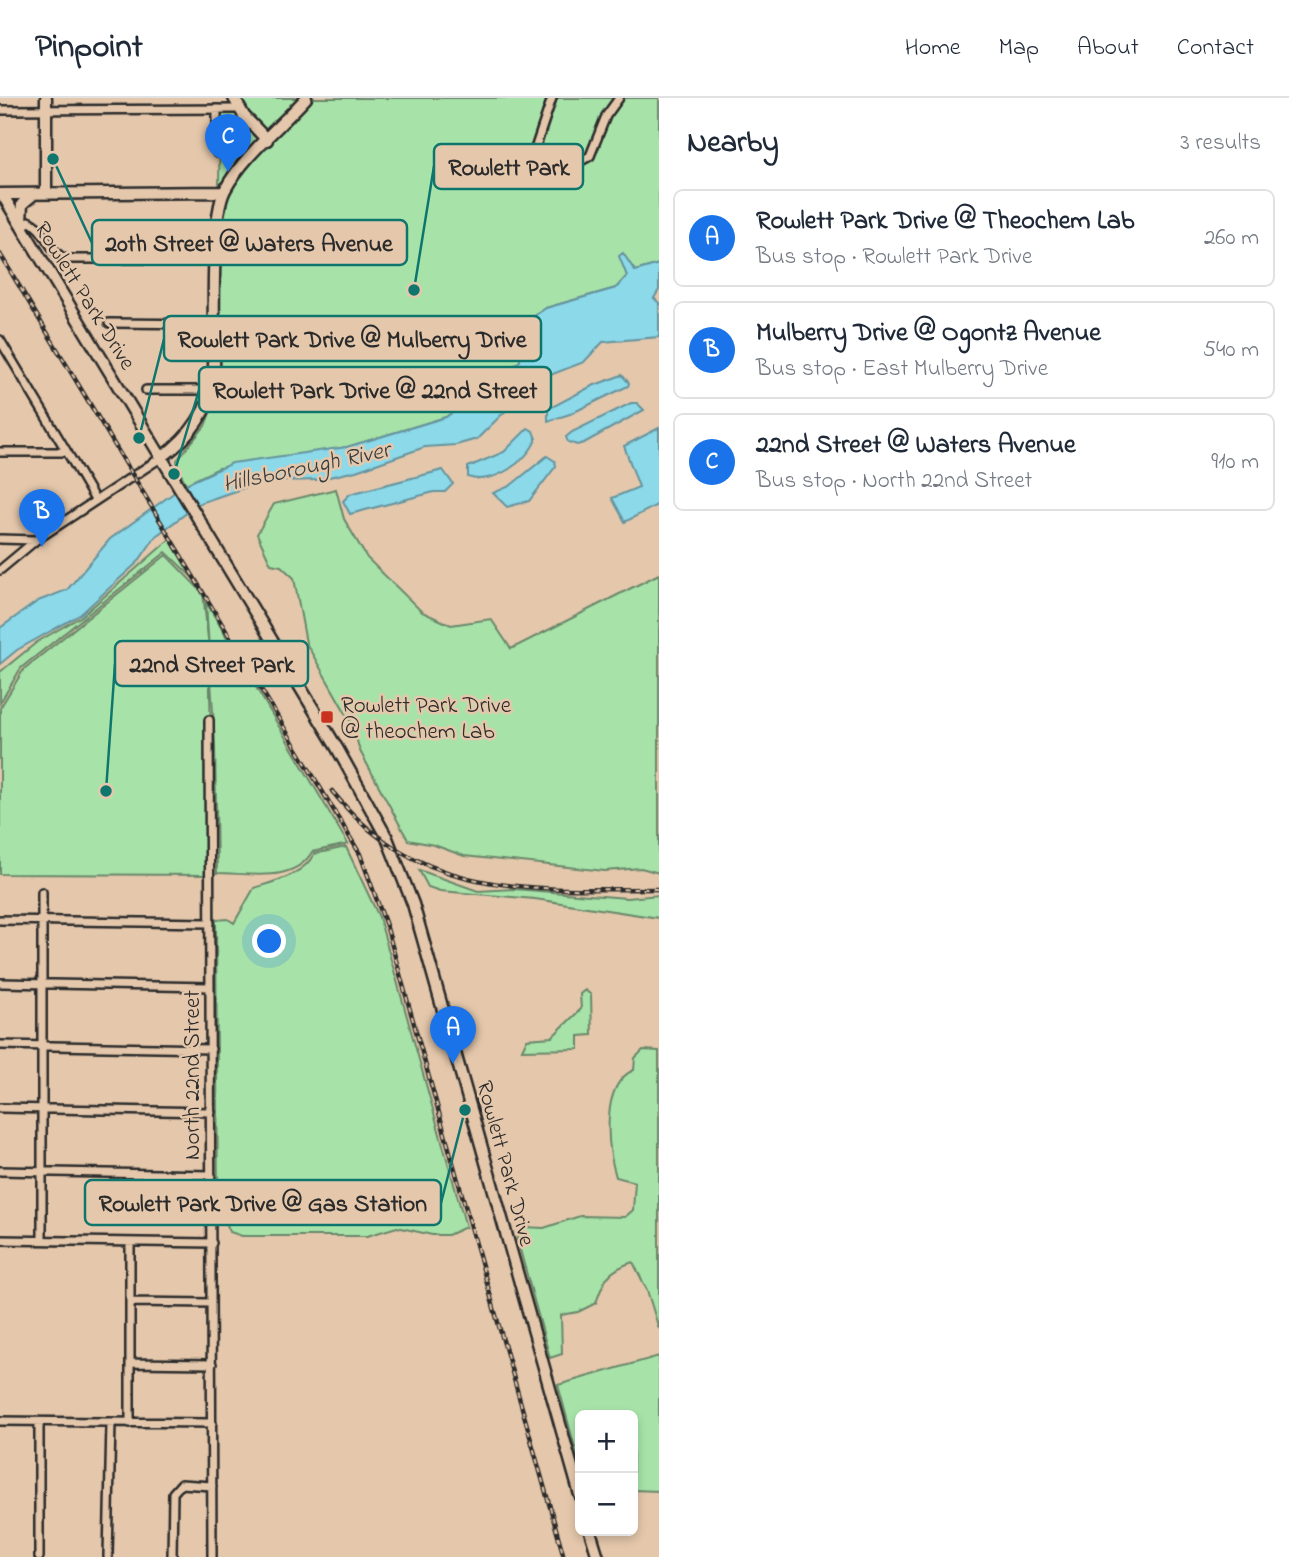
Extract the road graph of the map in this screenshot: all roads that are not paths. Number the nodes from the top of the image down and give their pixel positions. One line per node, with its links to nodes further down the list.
1 (46, 98): 9 (street)
2 (234, 98): 7 (street)
3 (306, 98): 10 (street)
4 (552, 98): 5 (street)
5 (620, 98)
6 (217, 109): 7 (street); 9 (street); 11 (street)
7 (240, 109): 10 (street)
8 (0, 110): 9 (street)
9 (46, 110): 13 (street)
10 (267, 141): 12 (street)
11 (217, 153)
12 (224, 192): 13 (street); 16 (street)
13 (40, 193): 14 (street); 15 (street)
14 (1, 194): 15 (street, Rowlett Park Drive)
15 (23, 229): 16 (street); 24 (street, Rowlett Park Drive)
16 (216, 259): 18 (street)
17 (109, 323): 18 (street)
18 (215, 324): 21 (street)
19 (0, 340): 22 (street)
20 (146, 390): 21 (street)
21 (212, 390): 24 (street)
22 (67, 452): 23 (street); 25 (street)
23 (0, 453)
24 (162, 457): 25 (street); 59 (street, Rowlett Park Drive)
25 (95, 500): 27 (street)
26 (0, 539): 27 (street)
27 (36, 540): 28 (street)
28 (0, 570)
29 (209, 720): 33 (street, North 22nd Street)
30 (42, 892): 32 (street)
31 (0, 920): 32 (street)
32 (42, 921): 33 (street); 35 (street)
33 (210, 923): 36 (street, North 22nd Street)
34 (0, 983): 35 (street)
35 (42, 984): 36 (street); 38 (street)
36 (210, 987): 39 (street, North 22nd Street)
37 (0, 1045): 38 (street)
38 (42, 1046): 39 (street); 41 (street)
39 (211, 1049): 42 (street, North 22nd Street)
40 (0, 1108): 41 (street)
41 (42, 1109): 42 (street); 44 (street)
42 (211, 1112): 45 (street, North 22nd Street)
43 (0, 1171): 44 (street)
44 (42, 1172): 45 (street); 47 (street)
45 (211, 1175): 49 (street, North 22nd Street)
46 (0, 1240): 47 (street)
47 (42, 1240): 48 (street)
48 (130, 1242): 49 (street); 50 (street)
49 (212, 1242): 51 (street, North 22nd Street)
50 (130, 1302): 51 (street); 52 (street)
51 (211, 1303): 53 (street, North 22nd Street)
52 (130, 1363): 53 (street); 57 (street)
53 (212, 1364): 58 (street, North 22nd Street)
54 (0, 1421): 55 (street)
55 (39, 1422): 56 (street); 62 (street)
56 (111, 1422): 57 (street); 63 (street)
57 (130, 1423): 58 (street)
58 (212, 1423): 60 (street, North 22nd Street)
59 (575, 1477)
60 (212, 1486): 64 (street); 65 (street, North 22nd Street)
61 (592, 1536): 66 (street); 67 (street)
62 (39, 1557)
63 (108, 1557)
64 (173, 1557)
65 (212, 1557)
66 (592, 1557)
67 (597, 1557)

